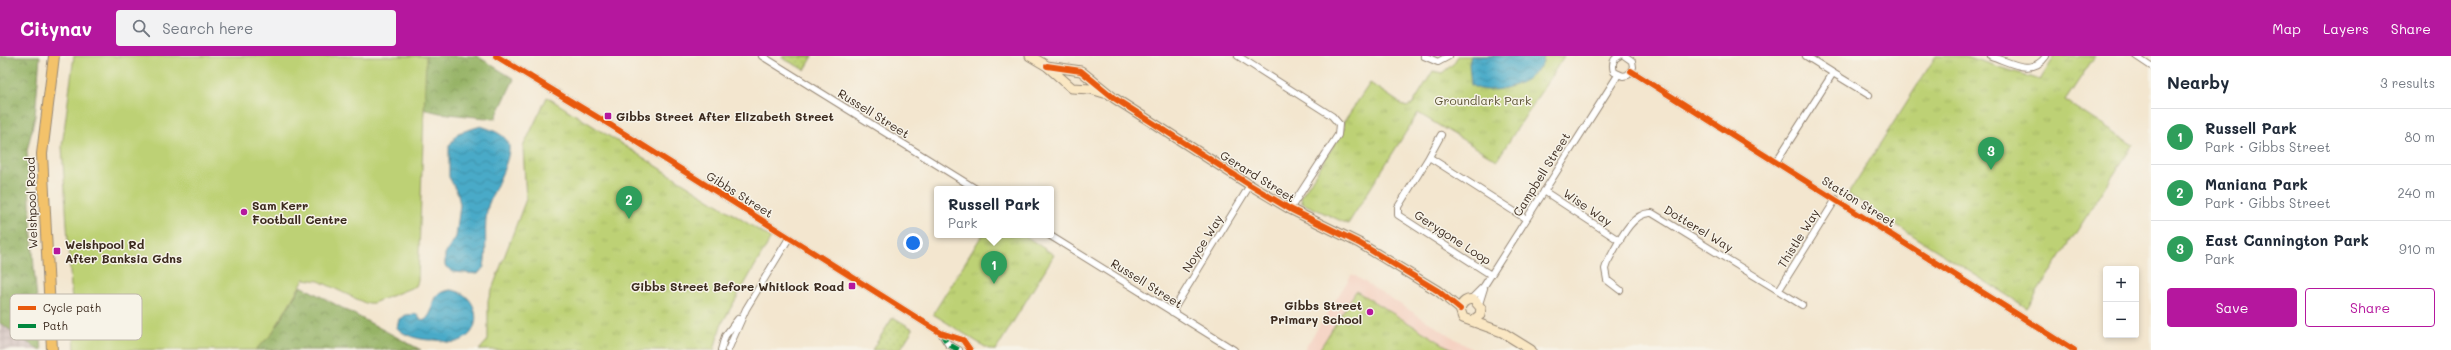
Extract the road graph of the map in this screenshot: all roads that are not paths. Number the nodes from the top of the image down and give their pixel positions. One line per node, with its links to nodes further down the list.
1 (54, 56): 39 (main road, Welshpool Road)
2 (496, 56): 32 (street, Gibbs Street)
3 (762, 56): 27 (street, Russell Street)
4 (1030, 56): 16 (street, Gerard Street)
5 (1238, 56): 30 (street)
6 (1424, 56): 7 (street)
7 (1449, 56)
8 (1607, 56): 15 (street)
9 (1620, 56): 15 (street)
10 (1628, 56): 18 (street)
11 (1806, 56): 19 (street)
12 (1991, 56): 13 (street)
13 (2046, 56)
14 (2136, 56): 17 (street)
15 (1614, 60): 20 (street)
16 (1047, 66): 22 (street, Gerard Street); 22 (street, Gerard Street)
17 (2151, 66)
18 (1631, 71): 20 (street); 25 (street, Station Street)
19 (1833, 73): 21 (street); 25 (street)
20 (1618, 75): 28 (street, Campbell Street)
21 (1869, 95)
22 (1114, 98): 26 (street, Gerard Street)
23 (1442, 135): 24 (street, Gerygone Loop)
24 (1429, 157): 31 (street); 35 (street, Gerygone Loop)
25 (1776, 162): 29 (street, Station Street)
26 (1250, 185): 30 (street, Gerard Street); 44 (street, Noyce Way)
27 (971, 186)
28 (1544, 191): 31 (street, Campbell Street); 34 (street, Wise Way)
29 (1836, 199): 37 (street, Thistle Way); 56 (street, Station Street)
30 (1290, 209): 38 (street, Gerard Street)
31 (1526, 219): 35 (street, Campbell Street)
32 (789, 238): 42 (street); 46 (street, Gibbs Street)
33 (1054, 238): 44 (street, Russell Street)
34 (1620, 241): 36 (street, Dotterel Way); 37 (street, Dotterel Way)
35 (1491, 275): 40 (street, Campbell Street)
36 (1620, 290)
37 (1779, 290): 41 (street, Dotterel Way)
38 (1438, 291): 40 (street, Gerard Street); 43 (street, Gerard Street)
39 (49, 294)
40 (1474, 304): 43 (street); 45 (street); 47 (street, Gerard Street)
41 (1802, 306)
42 (746, 309): 50 (street); 51 (street)
43 (1460, 309): 45 (street, Gerard Street)
44 (1172, 312): 54 (street, Russell Street)
45 (1472, 321): 47 (street, Gerard Street)
46 (941, 332): 52 (street, Gibbs Street); 53 (street, Gibbs Street)
47 (1502, 332): 55 (street, Gerard Street)
48 (51, 340): 49 (main road, Welshpool Road)
49 (52, 350)
50 (720, 350)
51 (728, 350)
52 (959, 350)
53 (970, 350)
54 (1234, 350)
55 (1531, 350)
56 (2074, 350)

